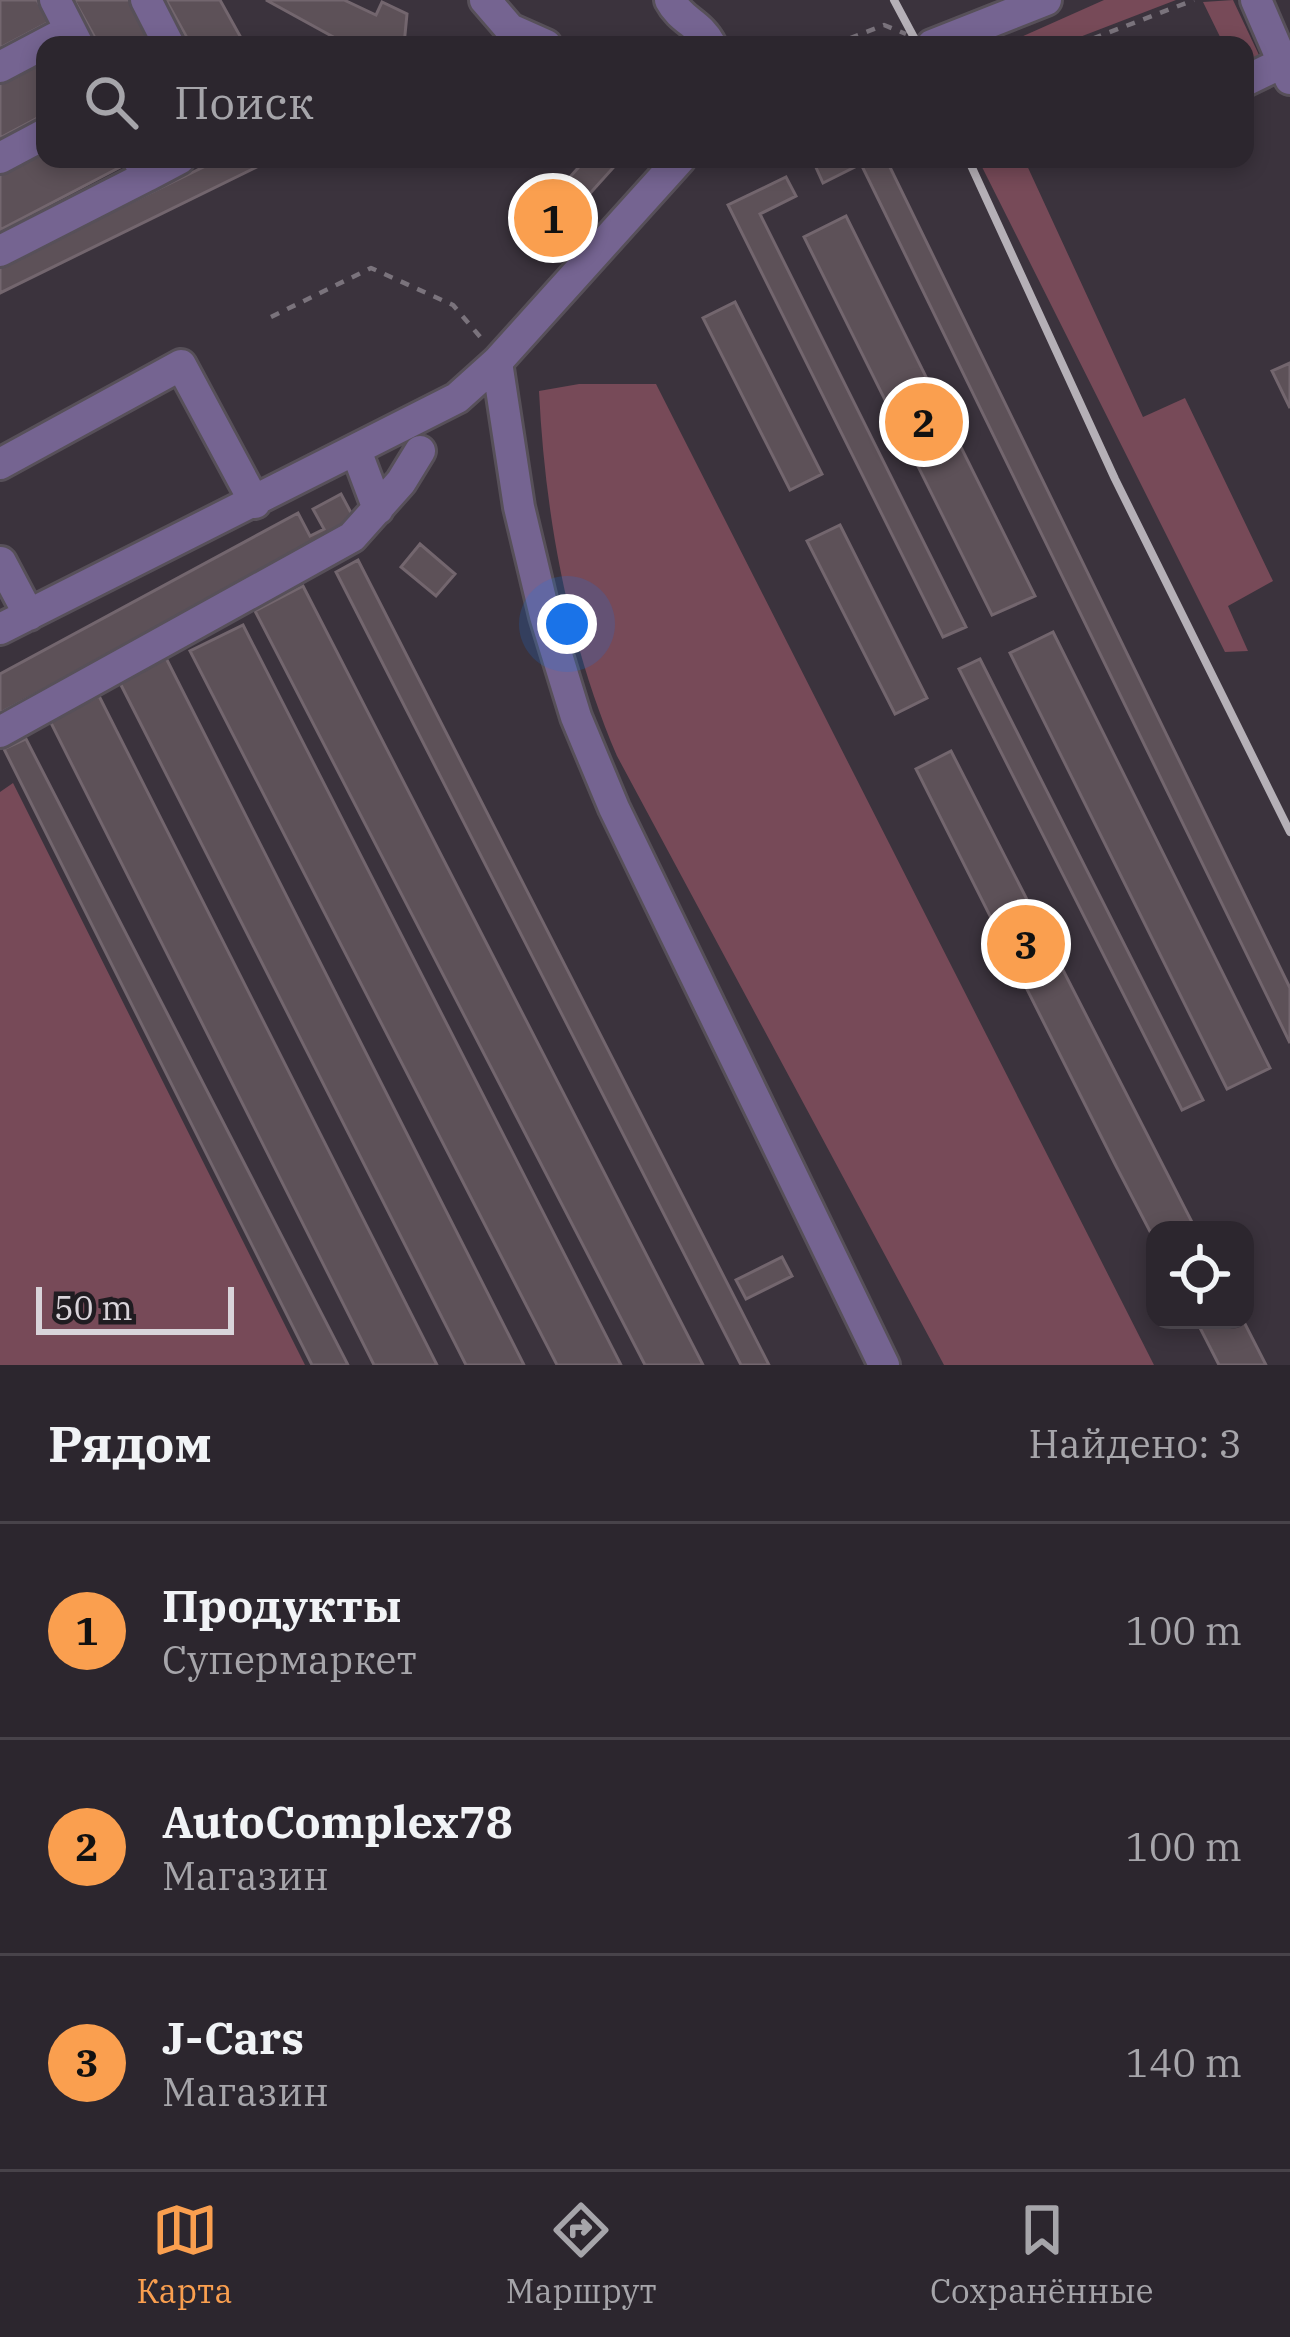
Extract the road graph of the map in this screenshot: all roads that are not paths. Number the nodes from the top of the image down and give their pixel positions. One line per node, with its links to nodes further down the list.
1 (55, 0): 7 (street)
2 (146, 0): 8 (street)
3 (485, 0): 9 (street)
4 (670, 0): 10 (street)
5 (1046, 0): 11 (street)
6 (1256, 0): 14 (street)
7 (73, 36)
8 (164, 36)
9 (526, 36)
10 (706, 36)
11 (955, 36)
12 (36, 53): 13 (street)
13 (0, 67)
14 (1286, 71): 15 (street)
15 (1254, 79)
16 (36, 139): 17 (street)
17 (0, 158)
18 (142, 168): 20 (street)
19 (672, 168): 21 (street)
20 (0, 251)
21 (497, 362): 23 (street); 31 (street)
22 (420, 451): 26 (street)
23 (356, 453): 25 (street); 26 (street)
24 (0, 464): 25 (street)
25 (255, 503): 28 (street)
26 (378, 509): 30 (street)
27 (1, 562): 28 (street)
28 (29, 615): 29 (street)
29 (0, 629)
30 (0, 732)
31 (884, 1365)

